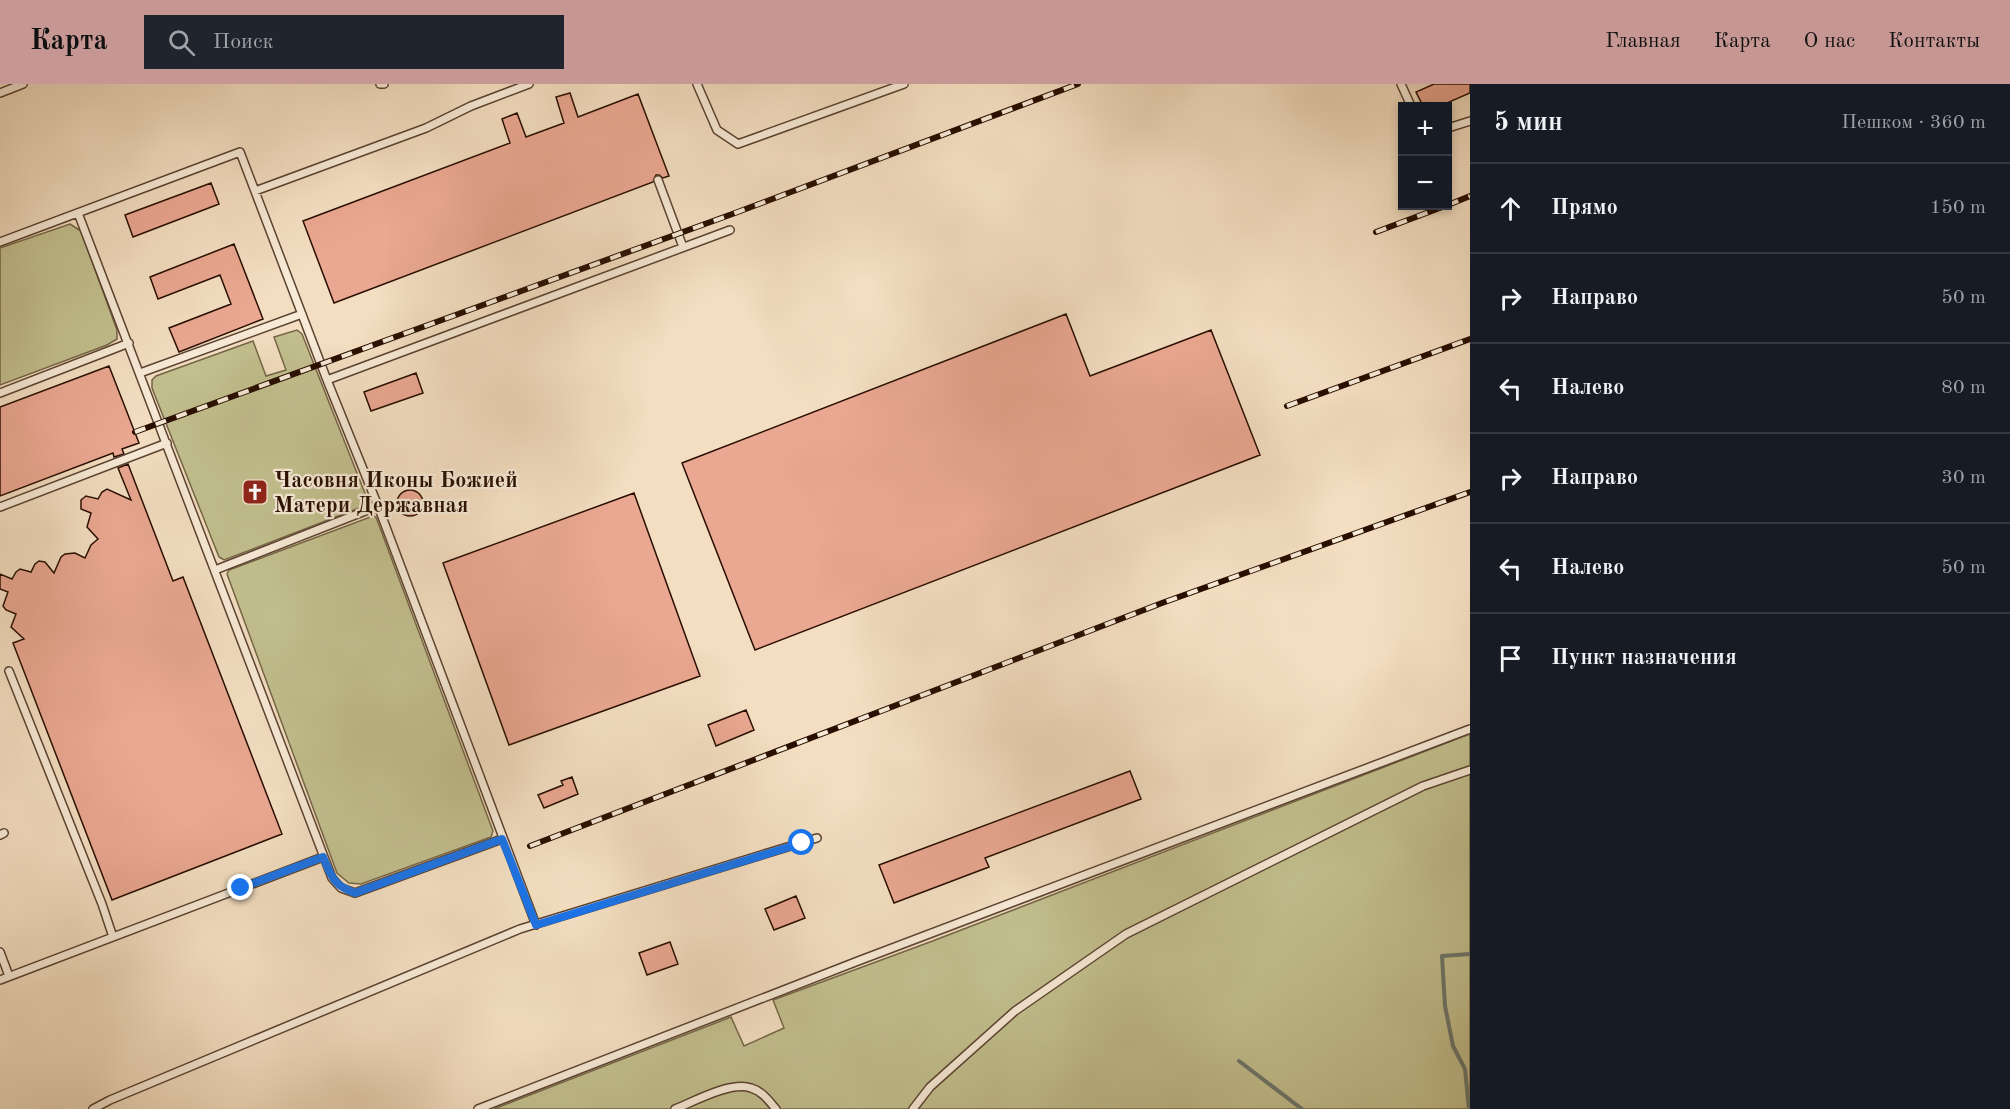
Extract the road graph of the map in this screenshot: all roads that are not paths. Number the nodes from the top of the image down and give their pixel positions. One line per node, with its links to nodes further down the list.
1 (23, 84): 6 (lane)
2 (529, 84): 11 (lane)
3 (697, 84): 4 (lane)
4 (904, 84)
5 (1401, 84): 7 (lane)
6 (0, 93)
7 (1409, 102)
8 (1470, 121): 9 (lane)
9 (1452, 127)
10 (658, 180): 15 (lane)
11 (255, 191): 12 (lane); 16 (lane)
12 (78, 213): 14 (lane); 17 (lane)
13 (730, 230): 15 (lane)
14 (0, 242)
15 (683, 247): 19 (lane)
16 (302, 314): 18 (lane); 19 (lane)
17 (129, 343): 18 (lane); 20 (lane)
18 (140, 373): 21 (lane)
19 (327, 380): 22 (lane)
20 (0, 393)
21 (167, 443): 23 (lane); 24 (lane)
22 (378, 506): 24 (lane); 29 (lane)
23 (0, 507)
24 (215, 570): 30 (lane)
25 (9, 671): 32 (lane)
26 (1470, 729): 37 (lane)
27 (1470, 770): 40 (lane)
28 (817, 838): 31 (lane)
29 (502, 839): 30 (lane); 31 (lane)
30 (323, 857): 32 (lane)
31 (536, 925): 36 (lane)
32 (113, 937): 34 (lane)
33 (0, 952): 34 (lane)
34 (9, 976): 35 (lane)
35 (0, 980)
36 (93, 1109)
37 (478, 1109)
38 (675, 1109): 39 (lane)
39 (776, 1109)
40 (912, 1109)

